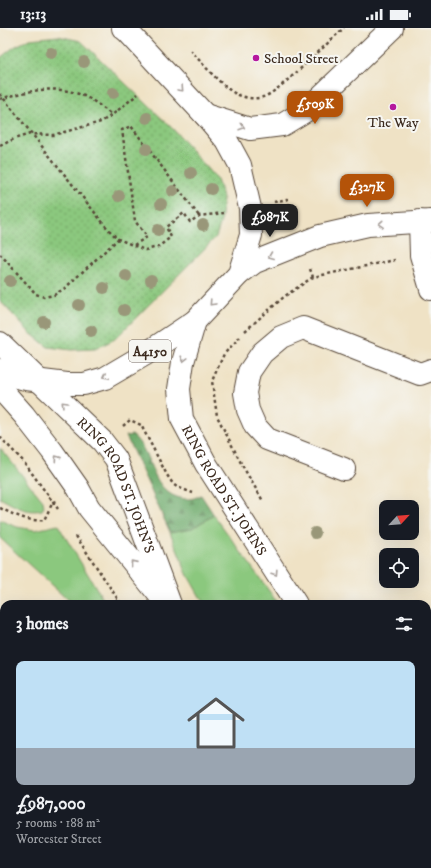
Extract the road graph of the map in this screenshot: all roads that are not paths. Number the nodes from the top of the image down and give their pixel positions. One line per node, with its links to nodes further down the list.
1 (123, 28): 6 (main road, A4150)
2 (148, 28): 6 (main road, A4150)
3 (368, 28): 5 (main road)
4 (392, 28): 5 (main road)
5 (358, 60): 7 (main road, one-way to 5)
6 (157, 64): 7 (main road, A4150, one-way to 7)
7 (205, 115): 9 (main road, A4150)
8 (426, 221): 9 (main road, one-way to 9); 10 (main road)
9 (239, 274): 11 (main road, A4150, one-way to 11)
10 (431, 289)
11 (195, 322): 15 (main road, A4150, one-way to 15); 20 (main road, RING ROAD ST. JOHNS / A4150, one-way to 20)
12 (0, 343): 15 (main road, RING ROAD ST. JOHN'S)
13 (0, 370): 15 (main road)
14 (431, 370): 17 (main road)
15 (41, 381): 19 (main road, RING ROAD ST. JOHN'S, one-way to 15)
16 (0, 388): 18 (main road, one-way to 16)
17 (344, 469)
18 (163, 600)
19 (169, 600)
20 (293, 600)

